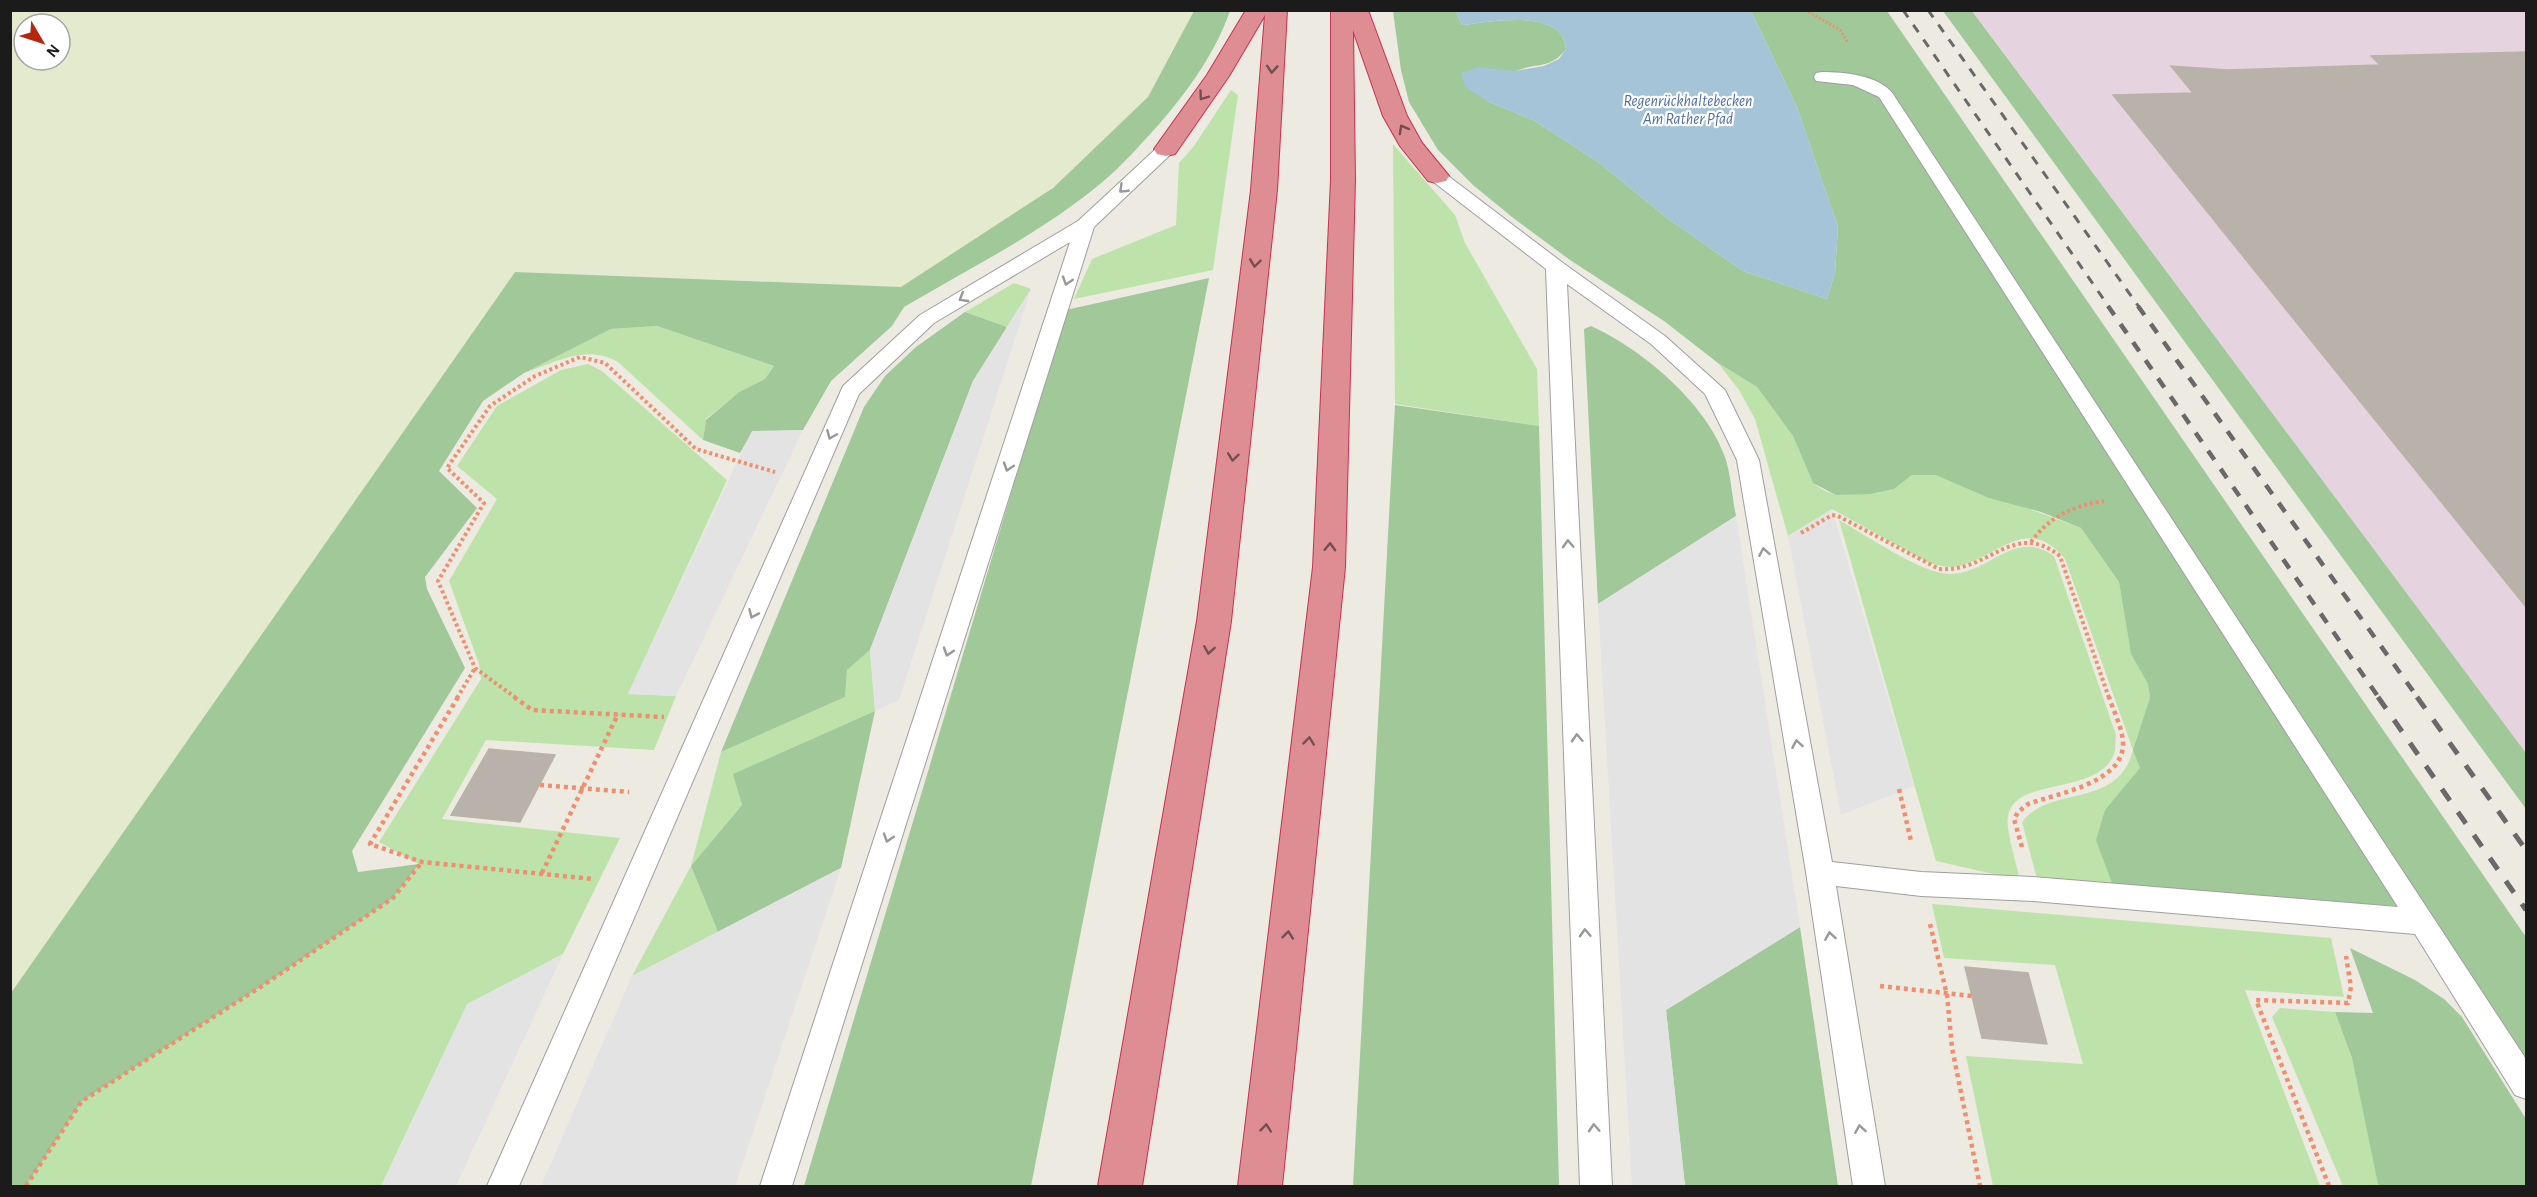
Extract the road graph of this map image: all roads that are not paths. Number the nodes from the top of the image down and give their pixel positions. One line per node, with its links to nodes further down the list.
1 (1257, 10): 6 (highway, one-way to 6)
2 (1276, 10): 15 (highway, one-way to 15)
3 (1342, 10): 16 (highway, one-way to 3)
4 (1357, 10): 7 (highway, one-way to 4)
5 (1822, 77): 11 (lane)
6 (1166, 148): 8 (lane, one-way to 8)
7 (1437, 176): 9 (lane)
8 (1085, 225): 13 (lane, one-way to 13); 14 (lane, one-way to 14)
9 (1556, 267): 10 (lane, one-way to 9); 17 (lane, one-way to 9)
10 (1820, 872): 11 (lane); 18 (lane, one-way to 10)
11 (2423, 922): 12 (lane)
12 (2526, 1085)
13 (504, 1186)
14 (776, 1186)
15 (1120, 1186)
16 (1260, 1186)
17 (1596, 1186)
18 (1869, 1186)

